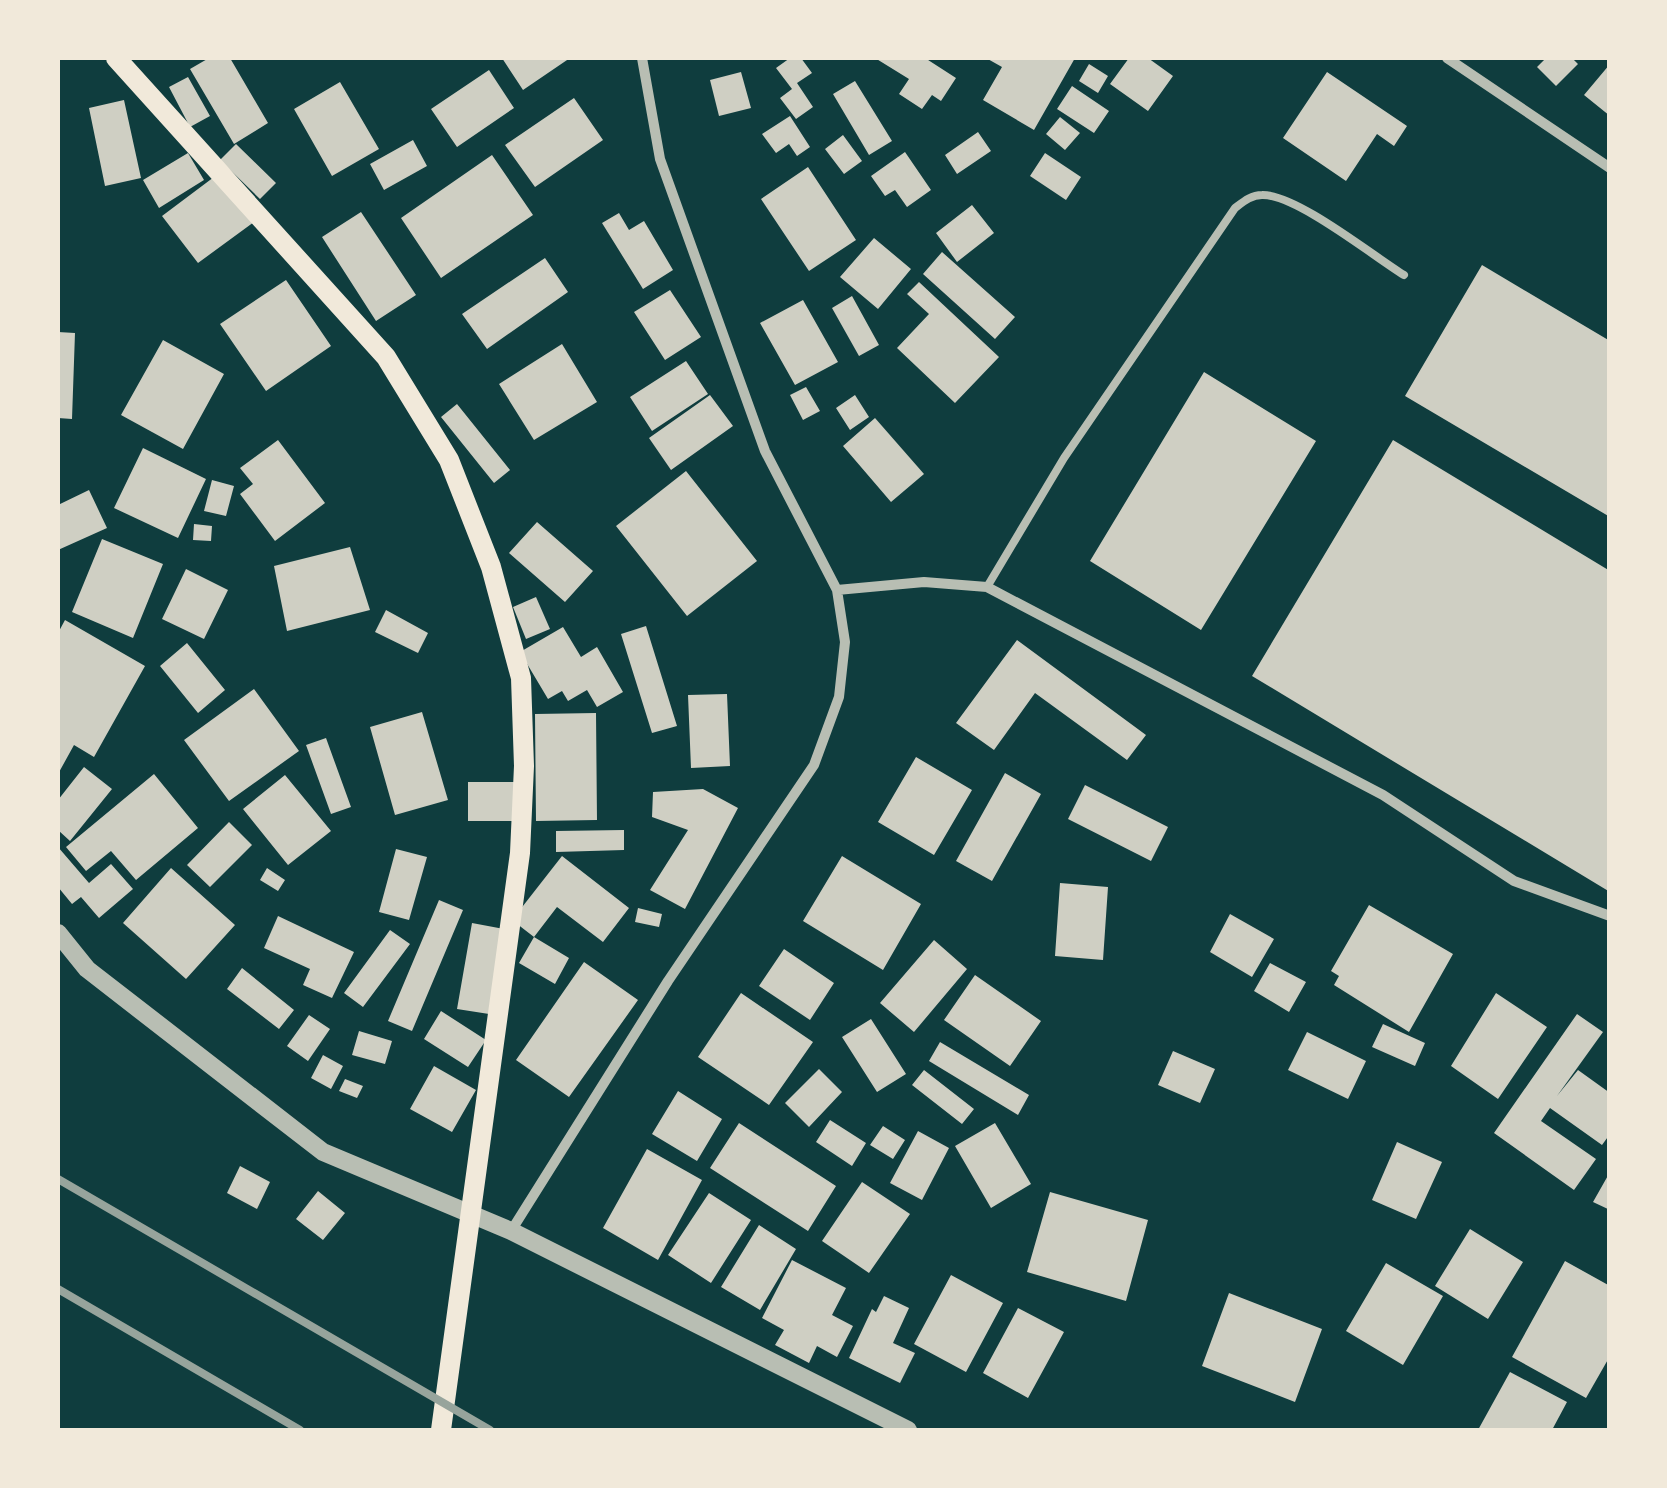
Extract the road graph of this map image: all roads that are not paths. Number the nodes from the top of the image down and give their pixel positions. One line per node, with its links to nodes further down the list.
1 (116, 58): 11 (main road)
2 (642, 58): 7 (street)
3 (1447, 58): 4 (street)
4 (1610, 168)
5 (1404, 275): 6 (lane)
6 (987, 587): 7 (street); 8 (street)
7 (837, 590): 10 (street)
8 (1610, 916)
9 (58, 933): 10 (street)
10 (511, 1230): 12 (street)
11 (441, 1430)
12 (908, 1430)

